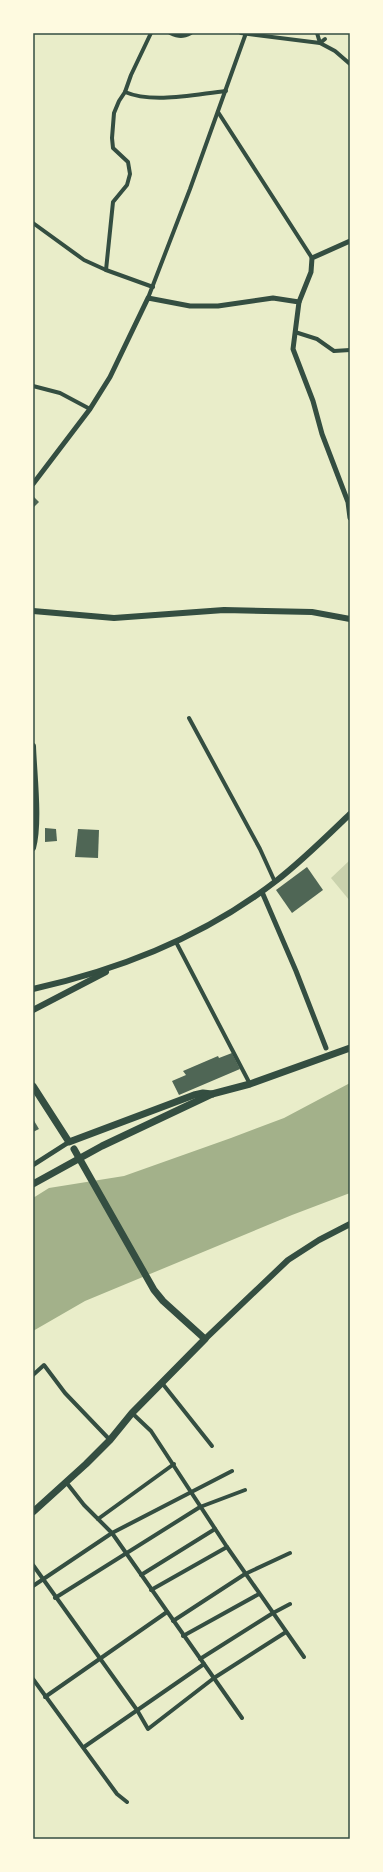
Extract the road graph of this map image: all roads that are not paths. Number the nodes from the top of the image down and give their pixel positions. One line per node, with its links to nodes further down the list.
1 (151, 33): 11 (street)
2 (170, 33): 3 (street)
3 (191, 33)
4 (241, 33): 5 (street)
5 (246, 33): 8 (street); 10 (street)
6 (316, 33): 8 (street)
7 (325, 39): 8 (street)
8 (320, 43): 9 (street)
9 (350, 64)
10 (226, 91): 11 (street); 12 (street)
11 (125, 92): 16 (street)
12 (218, 112): 15 (street); 17 (street)
13 (33, 223): 16 (street)
14 (350, 241): 15 (street)
15 (312, 258): 19 (street)
16 (106, 270): 17 (street)
17 (153, 286): 18 (street)
18 (148, 298): 19 (street); 23 (street)
19 (299, 302): 20 (street)
20 (295, 332): 21 (street); 25 (street)
21 (350, 350)
22 (33, 386): 23 (street)
23 (90, 409): 24 (street)
24 (33, 484)
25 (350, 518)
26 (33, 611): 27 (main road)
27 (350, 619)
28 (189, 718): 32 (street)
29 (33, 746): 31 (main road)
30 (350, 814): 32 (main road)
31 (33, 848)
32 (275, 882): 33 (main road)
33 (262, 892): 34 (main road); 40 (street)
34 (176, 942): 35 (main road); 42 (street)
35 (120, 964): 36 (main road); 38 (main road)
36 (63, 982): 37 (main road); 38 (main road)
37 (33, 989)
38 (66, 993): 39 (main road)
39 (33, 1010)
40 (326, 1048)
41 (350, 1048): 42 (main road)
42 (250, 1084): 44 (main road)
43 (33, 1086): 45 (main road)
44 (212, 1094): 45 (main road); 48 (main road)
45 (69, 1142): 46 (main road); 47 (street)
46 (74, 1149): 50 (main road)
47 (33, 1165)
48 (33, 1184)
49 (350, 1224): 50 (main road)
50 (205, 1339): 52 (main road)
51 (33, 1375): 54 (street)
52 (162, 1383): 53 (main road); 55 (street)
53 (132, 1413): 54 (main road); 56 (street)
54 (110, 1440): 58 (main road)
55 (212, 1446)
56 (174, 1464): 60 (street); 63 (street)
57 (232, 1471): 60 (street)
58 (66, 1482): 62 (main road); 63 (street)
59 (245, 1490): 61 (street)
60 (190, 1491): 61 (street); 65 (street)
61 (200, 1507): 64 (street); 67 (street)
62 (33, 1512)
63 (98, 1519): 65 (street)
64 (215, 1528): 66 (street); 71 (street)
65 (112, 1533): 67 (street); 72 (street)
66 (227, 1547): 70 (street); 74 (street)
67 (125, 1553): 71 (street); 76 (street)
68 (290, 1553): 70 (street)
69 (33, 1566): 72 (street)
70 (245, 1574): 75 (street); 80 (street)
71 (141, 1575): 74 (street)
72 (44, 1579): 73 (street); 76 (street)
73 (33, 1586)
74 (151, 1590): 78 (street)
75 (259, 1594): 79 (street); 82 (street)
76 (55, 1598): 84 (street)
77 (290, 1604): 79 (street)
78 (167, 1612): 80 (street); 84 (street)
79 (273, 1613): 81 (street); 85 (street)
80 (173, 1621): 82 (street)
81 (286, 1632): 83 (street); 87 (street)
82 (183, 1636): 85 (street)
83 (304, 1657)
84 (100, 1659): 89 (street); 90 (street)
85 (200, 1659): 86 (street)
86 (204, 1664): 87 (street); 90 (street)
87 (214, 1678): 90 (street); 91 (street)
88 (33, 1679): 89 (street)
89 (45, 1697): 92 (street)
90 (136, 1710): 92 (street)
91 (242, 1718)
92 (84, 1747): 93 (street)
93 (127, 1802)

